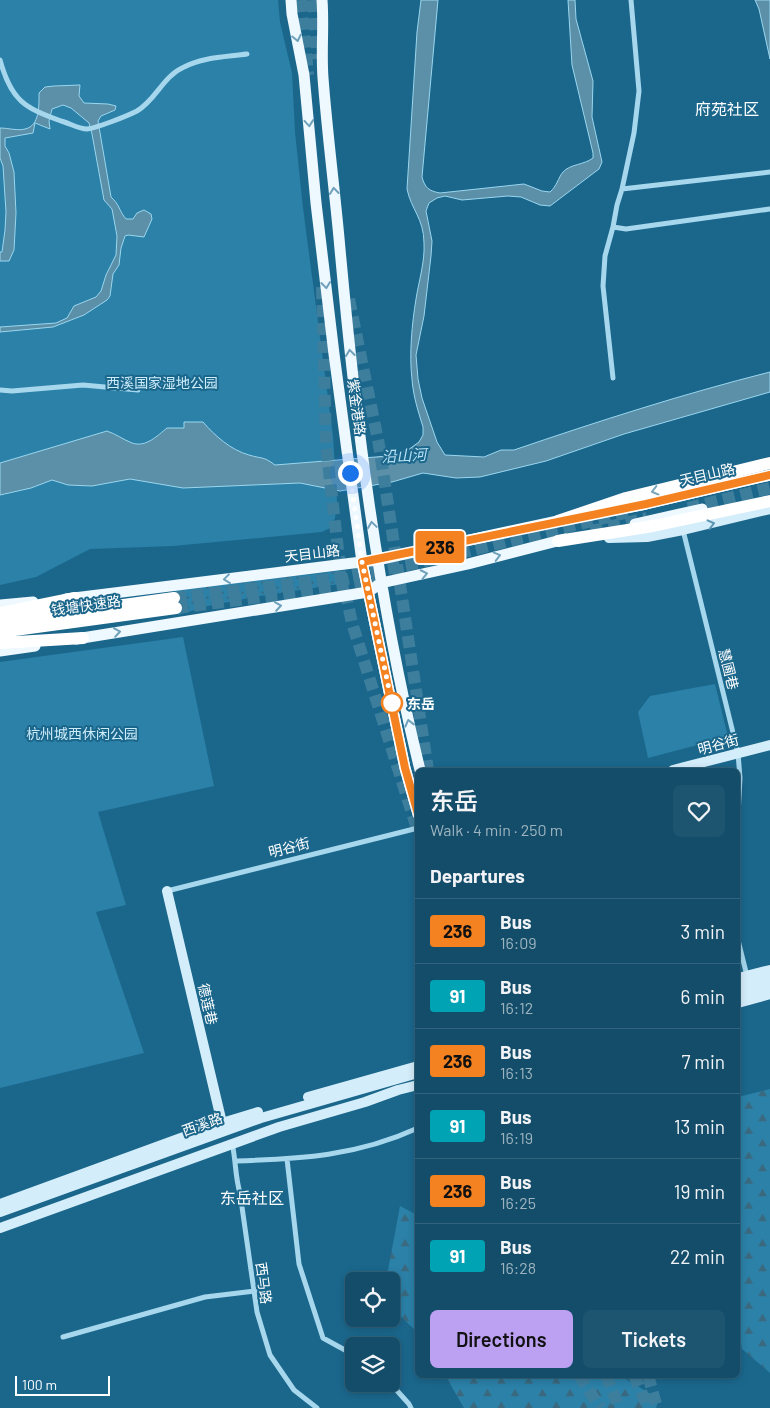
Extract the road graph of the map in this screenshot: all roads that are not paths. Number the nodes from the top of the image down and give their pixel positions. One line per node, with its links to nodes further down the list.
1 (291, 0): 22 (main road, 紫金港路, one-way to 22)
2 (320, 0): 21 (main road, 紫金港路, one-way to 2)
3 (631, 0): 7 (street)
4 (247, 54): 5 (street)
5 (0, 60)
6 (770, 172): 7 (street)
7 (622, 189): 9 (street)
8 (770, 209): 9 (street)
9 (614, 227): 10 (street)
10 (613, 378)
11 (0, 390): 12 (street)
12 (138, 390)
13 (770, 463): 18 (highway, one-way to 18)
14 (770, 475): 18 (main road, 天目山路)
15 (770, 495): 20 (main road)
16 (770, 501): 20 (highway)
17 (770, 509): 19 (street, one-way to 17)
18 (558, 521): 21 (main road, 天目山路)
19 (683, 530): 20 (street); 34 (street, 慧圃巷)
20 (558, 541): 23 (main road, one-way to 20)
21 (377, 560): 22 (main road, 天目山路); 23 (main road, 紫金港路)
22 (362, 562): 24 (main road, 紫金港路); 25 (main road, 天目山路, one-way to 25)
23 (381, 584): 24 (main road); 35 (main road, 紫金港路, one-way to 23)
24 (368, 592): 30 (main road, one-way to 24); 38 (main road, 紫金港路)
25 (75, 598): 26 (main road, 天目山路); 27 (highway)
26 (0, 605)
27 (0, 613)
28 (0, 622): 29 (highway, 钱塘快速路)
29 (0, 632)
30 (83, 638): 31 (highway); 32 (main road)
31 (0, 643)
32 (0, 651)
33 (770, 745): 34 (street, 明谷街)
34 (738, 753): 36 (street, 明谷街); 37 (street, 慧圃巷)
35 (420, 768)
36 (681, 768)
37 (739, 768)
38 (415, 803)
39 (415, 829): 40 (street, 明谷街)
40 (167, 891): 54 (street, 德莲巷)
41 (740, 958): 43 (street)
42 (770, 970): 43 (street)
43 (742, 977)
44 (770, 978): 45 (street)
45 (740, 986)
46 (770, 986): 47 (street)
47 (740, 994)
48 (770, 994): 49 (street)
49 (740, 1002)
50 (415, 1067): 54 (street, 西溪路)
51 (415, 1075): 60 (street, 西溪路)
52 (415, 1086): 53 (street, 西溪路)
53 (398, 1090): 56 (street, 西溪路); 61 (street, 西溪路)
54 (222, 1123): 59 (street, 西溪路)
55 (415, 1130): 57 (street)
56 (232, 1143): 58 (street, 西马路); 62 (street, 西溪路)
57 (287, 1159): 58 (street); 65 (street)
58 (236, 1161): 63 (street, 西马路)
59 (0, 1204)
60 (0, 1212)
61 (0, 1218)
62 (0, 1228)
63 (255, 1291): 64 (street); 67 (street, 西马路)
64 (63, 1337)
65 (345, 1351)
66 (398, 1392): 68 (street)
67 (316, 1408)
68 (411, 1408)

